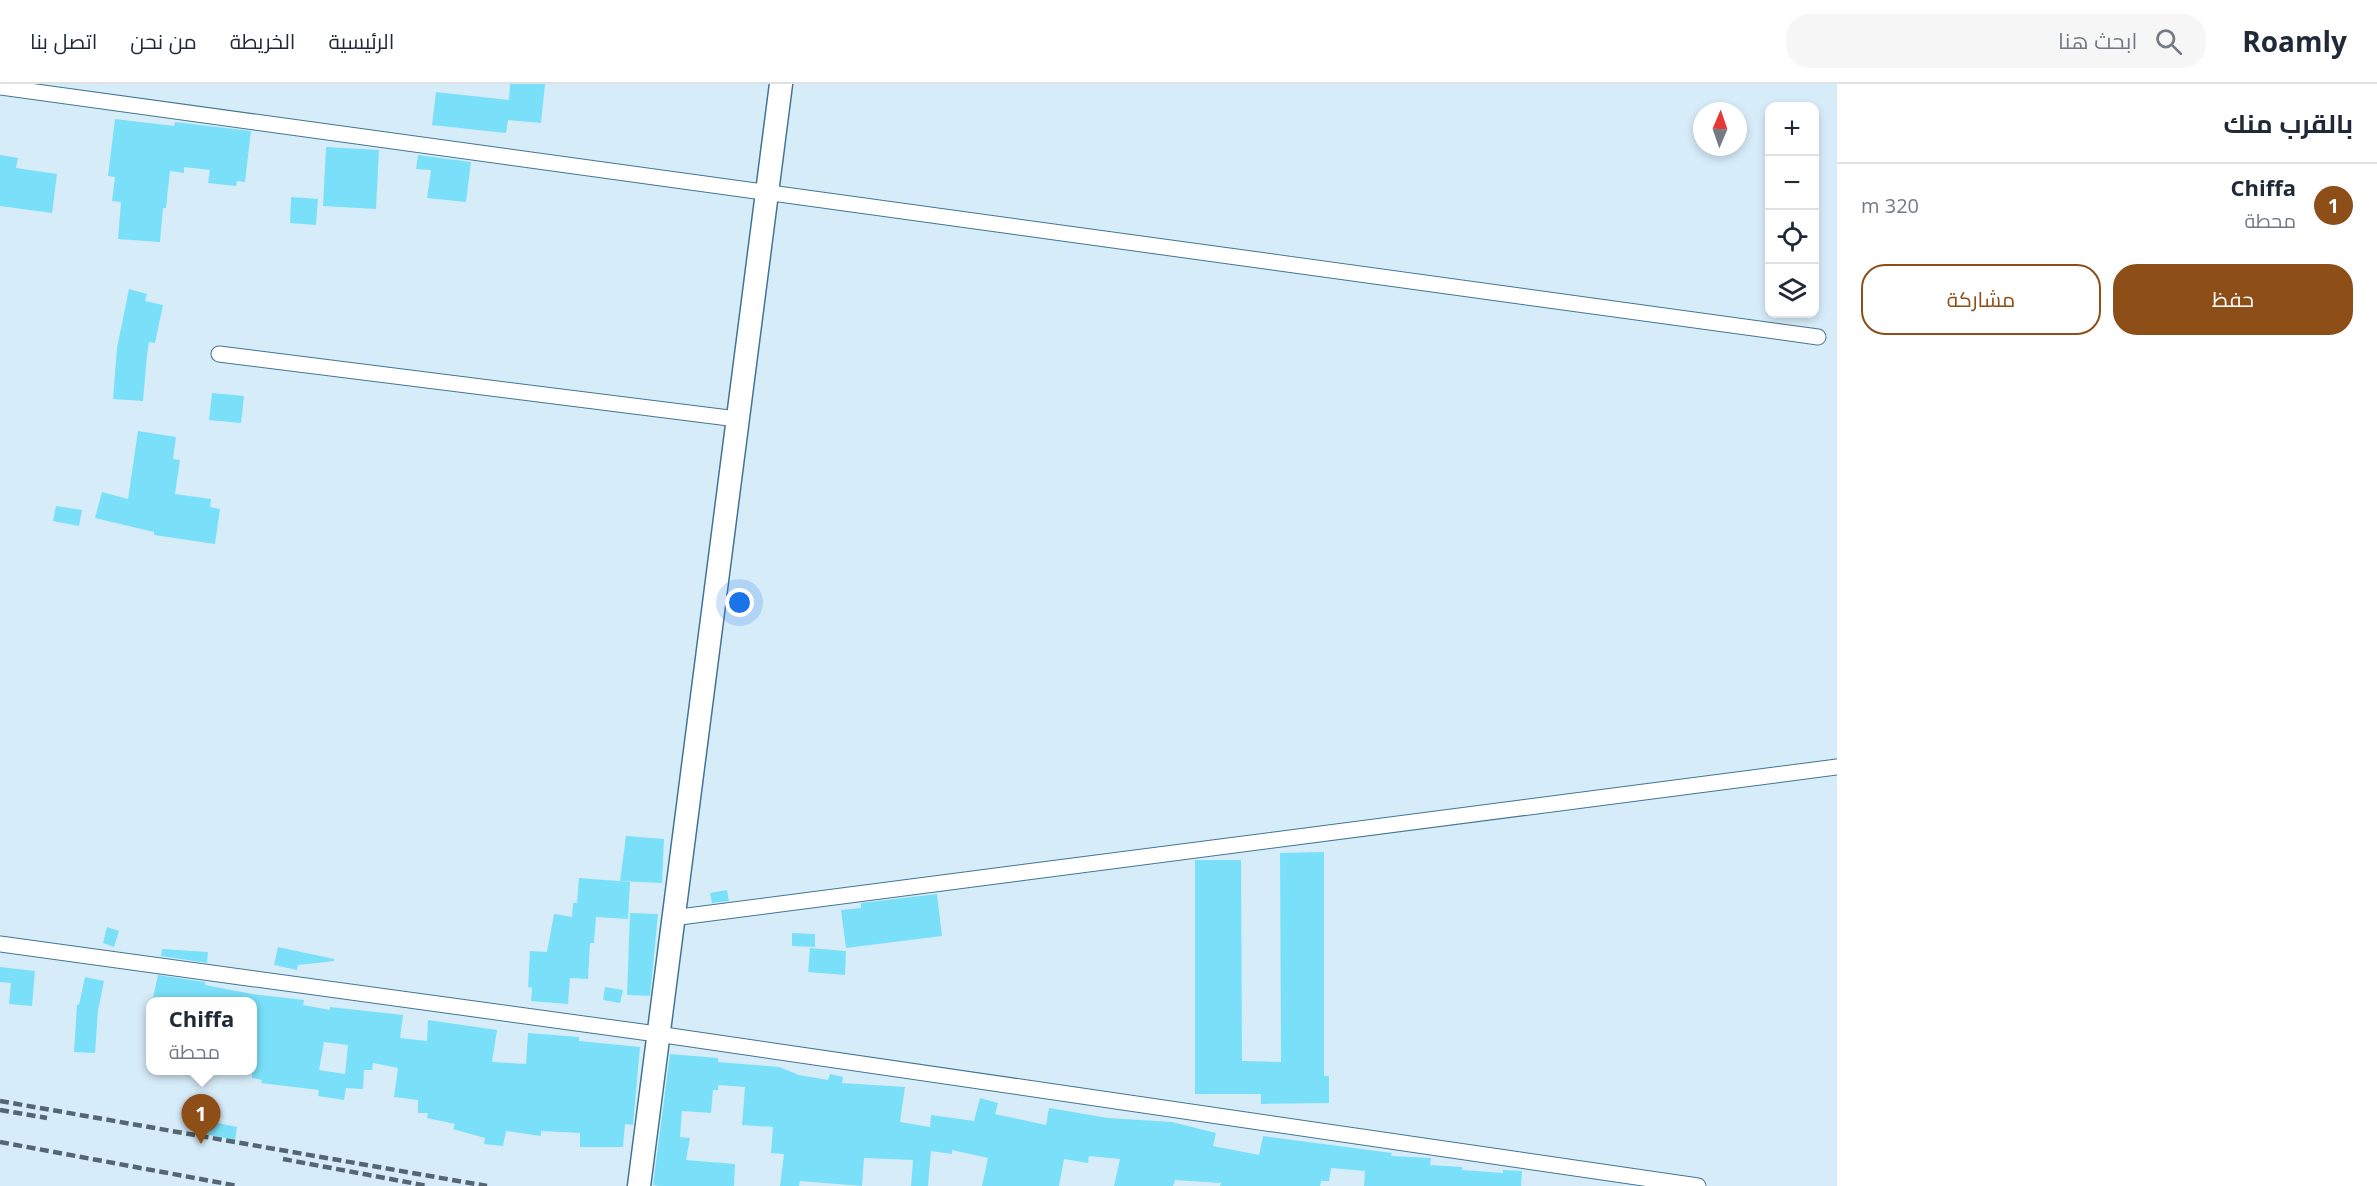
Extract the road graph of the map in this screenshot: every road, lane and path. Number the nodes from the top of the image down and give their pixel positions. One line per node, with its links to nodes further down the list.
1 (781, 84): 3 (main road)
2 (0, 87): 3 (street)
3 (766, 191): 4 (street); 6 (main road)
4 (1818, 337)
5 (219, 354): 6 (street)
6 (737, 419): 8 (main road)
7 (1837, 767): 8 (street)
8 (672, 918): 10 (main road)
9 (0, 944): 10 (street)
10 (657, 1034): 11 (main road); 12 (street)
11 (639, 1186)
12 (1698, 1186)

